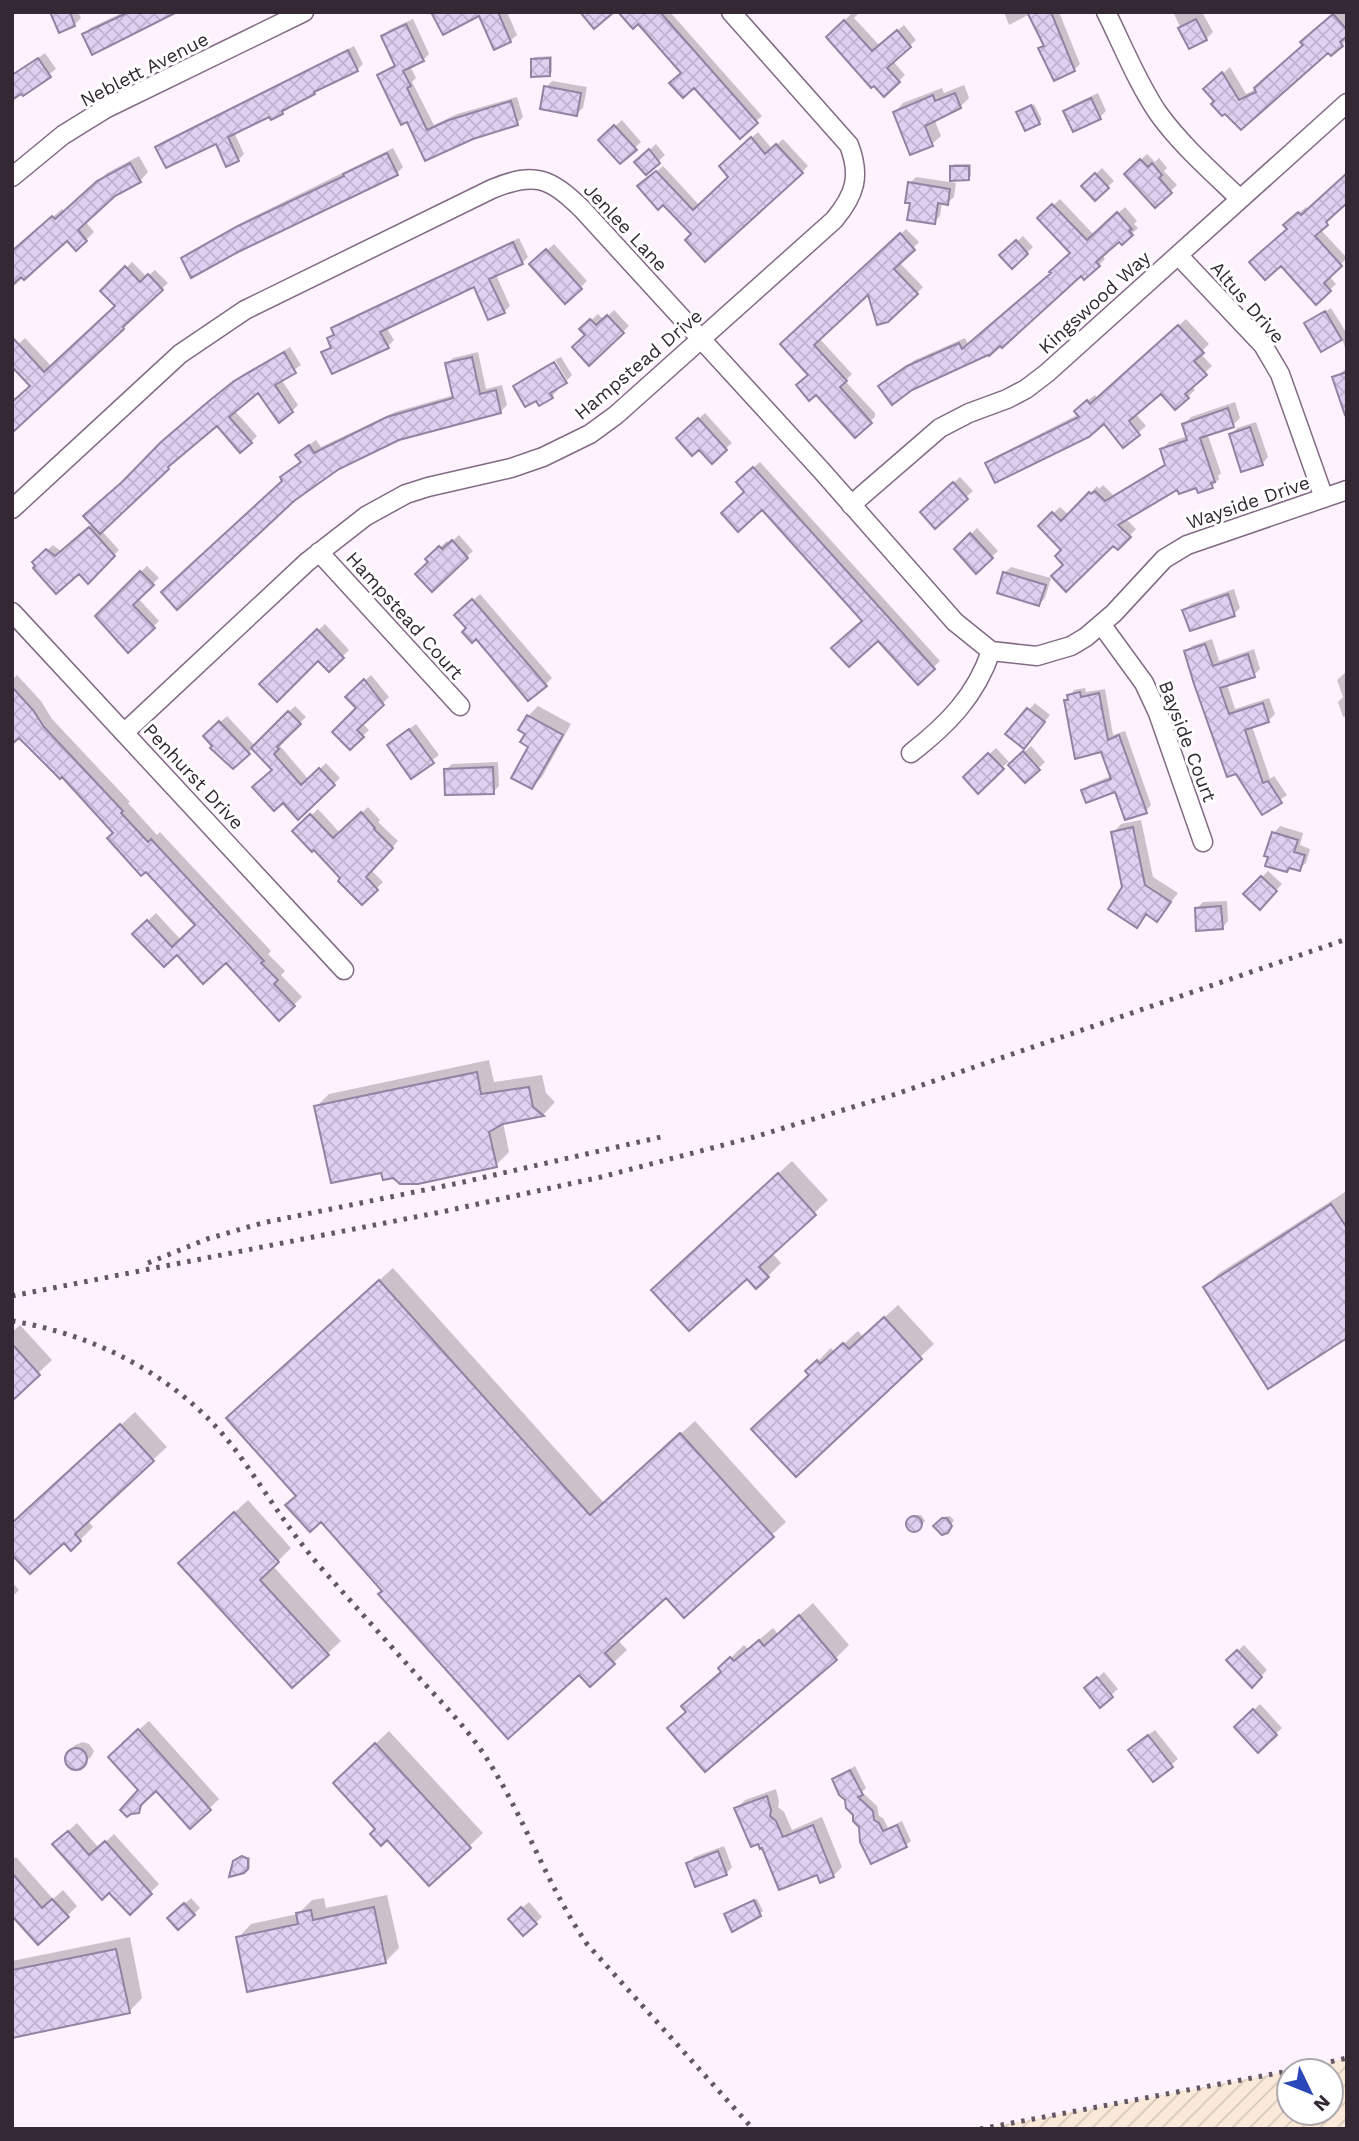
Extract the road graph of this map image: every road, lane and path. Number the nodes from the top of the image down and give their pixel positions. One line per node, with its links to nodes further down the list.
1 (304, 12): 5 (street, Neblett Avenue)
2 (731, 12): 8 (street, Hampstead Drive)
3 (1106, 12): 6 (street)
4 (1347, 103): 6 (street, Kingswood Way)
5 (12, 177)
6 (1240, 199): 7 (street, Kingswood Way)
7 (1178, 255): 10 (street, Altus Drive); 11 (street, Kingswood Way)
8 (701, 340): 11 (street, Jenlee Lane); 12 (street, Jenlee Lane); 13 (street, Hampstead Drive)
9 (1347, 490): 10 (street, Wayside Drive)
10 (1324, 498): 15 (street, Wayside Drive)
11 (851, 505): 16 (street, Jenlee Lane)
12 (12, 509)
13 (319, 552): 17 (street, Hampstead Court); 18 (street, Hampstead Drive)
14 (12, 612): 18 (street, Penhurst Drive)
15 (1101, 624): 16 (street, Wayside Drive); 20 (street, Bayside Court)
16 (991, 651): 19 (street)
17 (460, 706)
18 (125, 732): 21 (street, Penhurst Drive)
19 (911, 753)
20 (1203, 842)
21 (344, 970)

